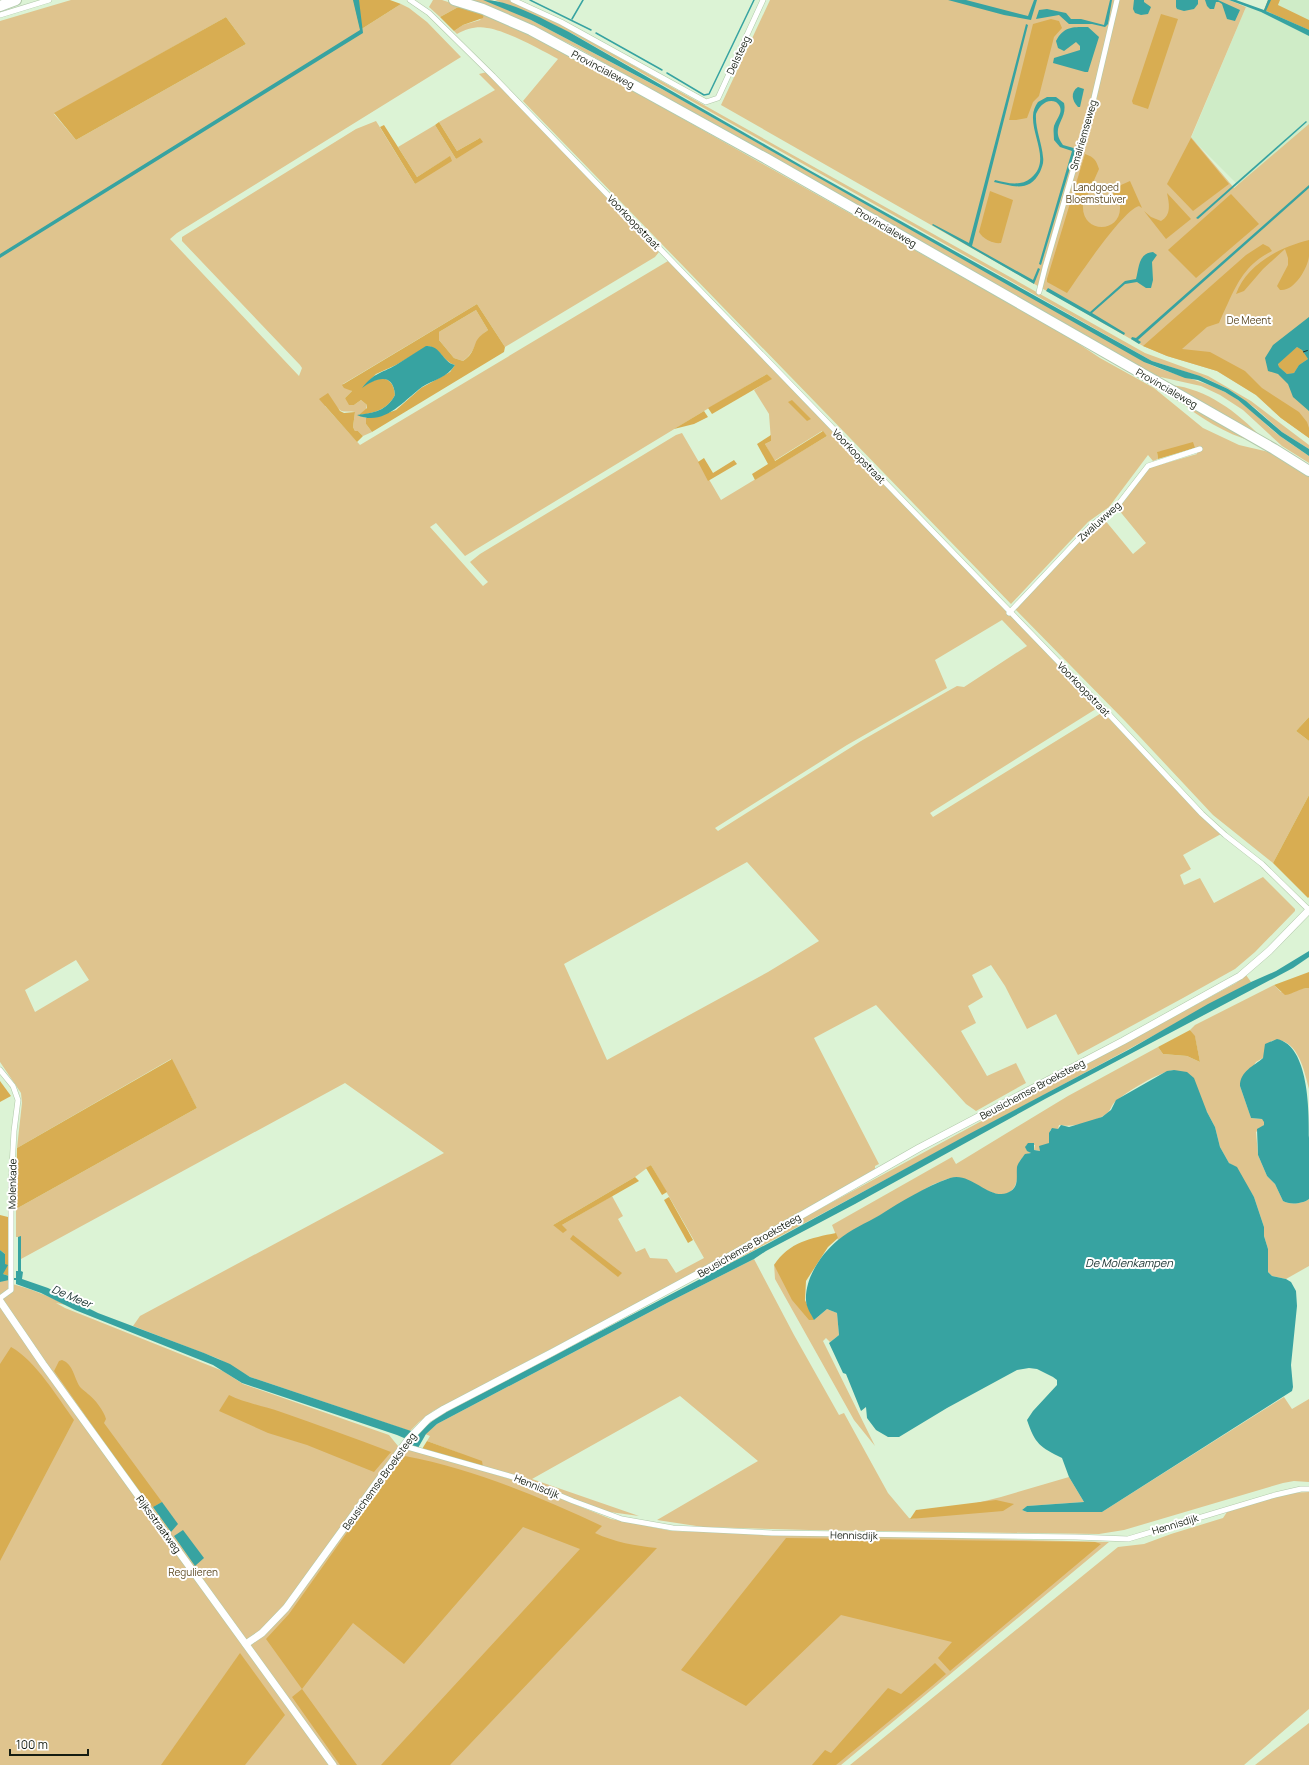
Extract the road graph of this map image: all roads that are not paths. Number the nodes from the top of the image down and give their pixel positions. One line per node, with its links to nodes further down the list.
1 (16, 0): 8 (highway)
2 (49, 0): 9 (street)
3 (410, 0): 13 (street, Voorkoopstraat)
4 (454, 0): 12 (highway, Provincialeweg)
5 (513, 0): 6 (street, Delsteeg)
6 (763, 0)
7 (1117, 0): 10 (street, Smalriemseweg)
8 (0, 6)
9 (0, 15)
10 (1039, 292)
11 (1200, 450): 13 (street, Zwaluwweg)
12 (1309, 470)
13 (1009, 613): 14 (street, Voorkoopstraat)
14 (1309, 910): 17 (street, Beusichemse Broeksteeg)
15 (0, 1070): 16 (street, Molenkade)
16 (0, 1300): 19 (street, Rijksstraatweg)
17 (406, 1444): 18 (street, Hennisdijk); 19 (street, Beusichemse Broeksteeg)
18 (1309, 1489)
19 (246, 1644): 20 (street, Rijksstraatweg)
20 (333, 1765)

